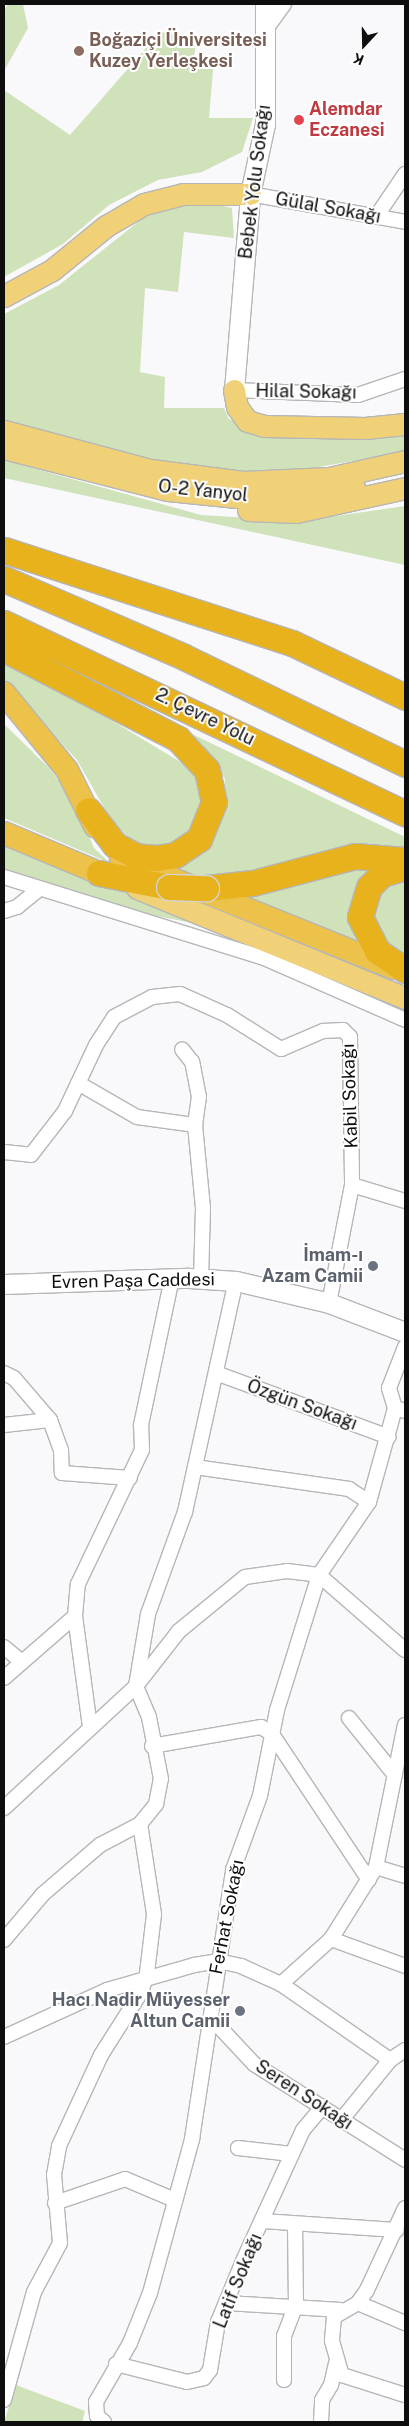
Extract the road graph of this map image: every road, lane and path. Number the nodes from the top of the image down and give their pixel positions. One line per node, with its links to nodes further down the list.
1 (265, 4): 3 (main road, Bebek Yolu Sokağı)
2 (282, 4): 3 (street)
3 (268, 23): 5 (main road, Bebek Yolu Sokağı)
4 (405, 174): 6 (street)
5 (250, 194): 6 (street, Gülal Sokağı); 8 (main road); 10 (main road, Bebek Yolu Sokağı)
6 (376, 217): 7 (street, Gülal Sokağı)
7 (405, 222)
8 (4, 296)
9 (405, 379): 10 (street, Hilal Sokağı)
10 (234, 390): 11 (main road)
11 (405, 424)
12 (4, 430): 14 (main road)
13 (4, 448): 17 (main road, O-2 Yanyol)
14 (405, 461)
15 (405, 475): 17 (main road, O-2 Yanyol)
16 (405, 488): 17 (main road)
17 (168, 490)
18 (4, 550): 23 (highway)
19 (4, 579): 26 (highway)
20 (4, 623): 28 (highway, 2. Çevre Yolu)
21 (4, 649): 27 (highway)
22 (4, 693): 25 (highway)
23 (405, 697)
24 (4, 708): 25 (highway)
25 (45, 739): 27 (highway)
26 (405, 764)
27 (88, 810): 36 (highway)
28 (405, 814)
29 (4, 833): 32 (highway)
30 (405, 860): 32 (highway, bridge)
31 (405, 866): 36 (highway)
32 (99, 873): 37 (main road)
33 (4, 877): 34 (street)
34 (38, 890): 35 (street); 38 (street)
35 (4, 911)
36 (405, 971)
37 (405, 998)
38 (405, 1020)
39 (182, 1048): 41 (street)
40 (78, 1083): 41 (street); 42 (street, Kabil Sokağı); 43 (street, Kabil Sokağı)
41 (195, 1125): 46 (street)
42 (4, 1152)
43 (352, 1185): 44 (street); 49 (street, Kabil Sokağı)
44 (405, 1201)
45 (172, 1278): 46 (main road, Evren Paşa Caddesi); 48 (main road, Evren Paşa Caddesi); 59 (street)
46 (201, 1278): 47 (main road, Evren Paşa Caddesi)
47 (236, 1281): 49 (main road, Evren Paşa Caddesi); 53 (street)
48 (4, 1284)
49 (330, 1303): 50 (main road, Evren Paşa Caddesi)
50 (405, 1332)
51 (405, 1347): 54 (street)
52 (4, 1373): 55 (street)
53 (216, 1373): 57 (street, Özgün Sokağı); 58 (street)
54 (400, 1410): 57 (street, Ferhat Sokağı)
55 (50, 1420): 56 (street); 59 (street)
56 (4, 1425)
57 (388, 1437): 60 (street, Ferhat Sokağı)
58 (195, 1467): 60 (street); 67 (street)
59 (130, 1478): 62 (street)
60 (369, 1502): 61 (street, Ferhat Sokağı)
61 (319, 1575): 64 (street); 67 (street); 71 (street, Ferhat Sokağı)
62 (75, 1616): 65 (street); 70 (street)
63 (4, 1647): 65 (street)
64 (405, 1650)
65 (22, 1662): 66 (street)
66 (4, 1678)
67 (136, 1686): 70 (street); 72 (street)
68 (349, 1718): 73 (street)
69 (405, 1725): 73 (street)
70 (90, 1726): 74 (street)
71 (272, 1734): 72 (street); 78 (street); 81 (street, Ferhat Sokağı)
72 (152, 1746): 75 (street)
73 (395, 1775): 76 (street)
74 (4, 1808)
75 (140, 1824): 80 (street); 83 (street)
76 (376, 1867): 77 (street); 78 (street)
77 (405, 1876)
78 (369, 1880): 79 (street)
79 (331, 1939): 82 (street); 84 (street)
80 (4, 1940)
81 (218, 1961): 83 (street); 84 (street); 85 (street, Ferhat Sokağı)
82 (405, 1966)
83 (145, 1980): 86 (street); 95 (street)
84 (281, 1984): 88 (street)
85 (211, 2018): 89 (street, Seren Sokağı); 94 (street, Ferhat Sokağı)
86 (4, 2037)
87 (405, 2050): 88 (street)
88 (390, 2060): 90 (street)
89 (323, 2106): 90 (street, Seren Sokağı); 92 (street, Latif Sokağı)
90 (342, 2118): 93 (street, Seren Sokağı)
91 (238, 2148): 92 (street)
92 (292, 2154): 97 (street, Latif Sokağı)
93 (405, 2160)
94 (175, 2200): 95 (street); 106 (street, Ferhat Sokağı)
95 (55, 2203): 109 (street)
96 (405, 2208): 99 (street)
97 (262, 2221): 98 (street); 100 (street, Latif Sokağı)
98 (295, 2224): 99 (street); 102 (street)
99 (397, 2230): 101 (street)
100 (227, 2302): 102 (street); 106 (street, Latif Sokağı)
101 (358, 2303): 103 (street); 104 (street)
102 (296, 2305): 103 (street); 107 (street)
103 (341, 2310): 105 (street)
104 (405, 2323)
105 (336, 2363): 108 (street); 111 (street)
106 (116, 2364): 110 (street, Ferhat Sokağı)
107 (284, 2380)
108 (405, 2395)
109 (4, 2400)
110 (101, 2419)
111 (321, 2422)

